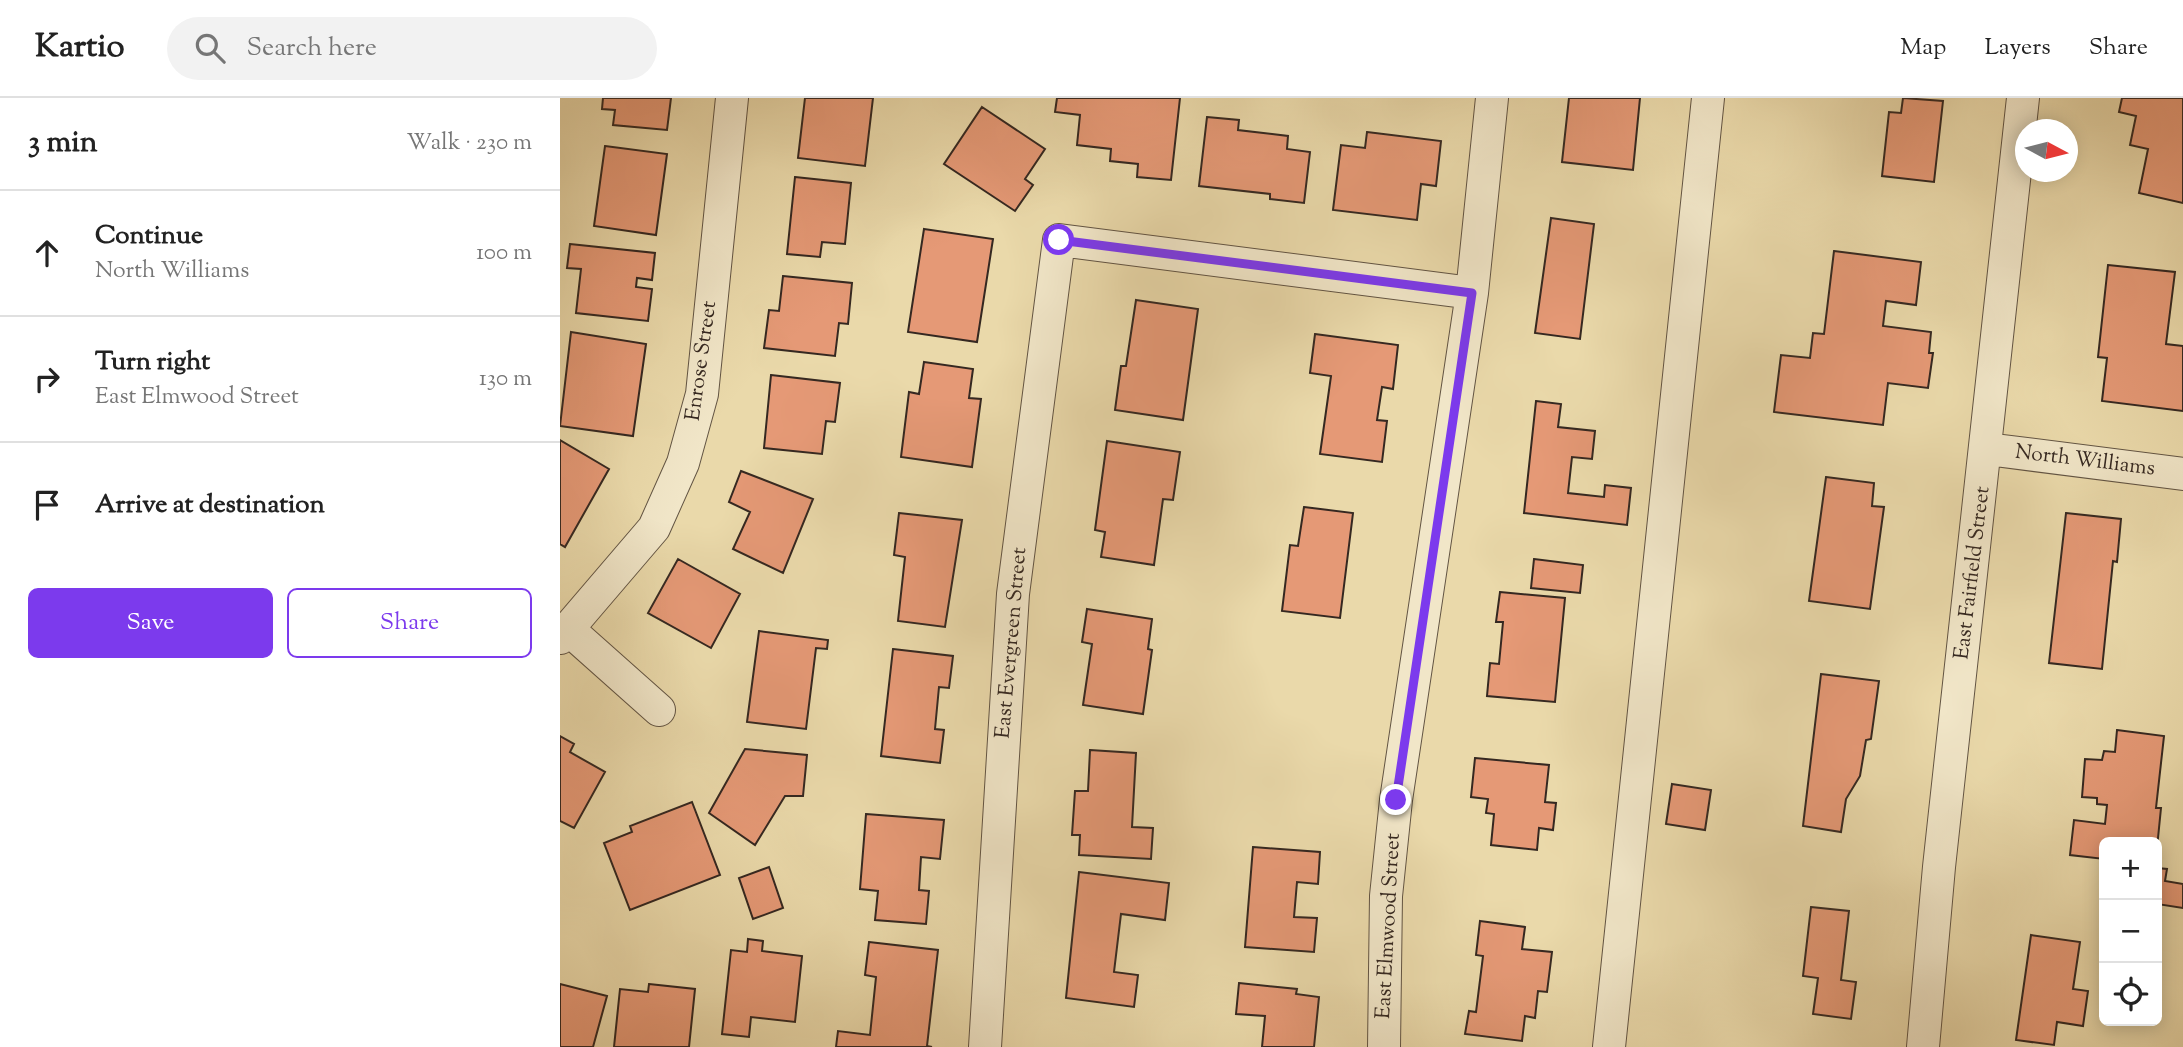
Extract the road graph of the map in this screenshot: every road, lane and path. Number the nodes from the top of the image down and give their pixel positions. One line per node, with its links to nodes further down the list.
1 (732, 98): 8 (street, Enrose Street)
2 (1492, 98): 5 (street, East Elmwood Street)
3 (1708, 98): 12 (street)
4 (2023, 98): 6 (street, East Fairfield Street)
5 (1472, 293): 10 (street, East Evergreen Street); 11 (street, East Elmwood Street)
6 (1987, 449): 7 (street, North Williams); 13 (street, East Fairfield Street)
7 (2183, 474)
8 (564, 634): 9 (street)
9 (659, 709)
10 (985, 1047)
11 (1384, 1047)
12 (1609, 1047)
13 (1923, 1047)

